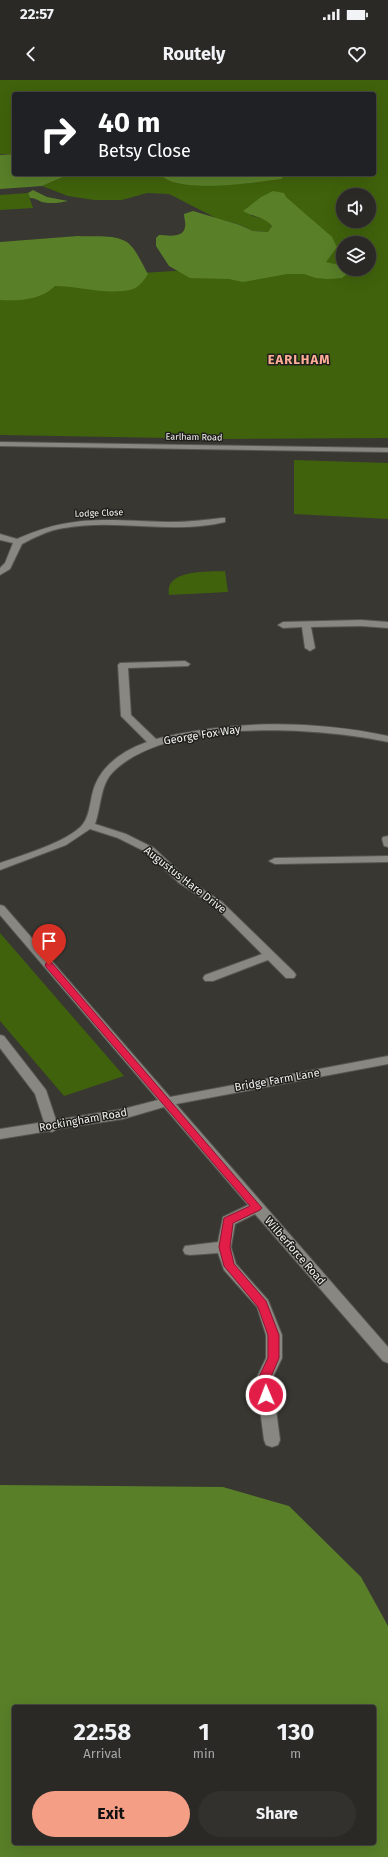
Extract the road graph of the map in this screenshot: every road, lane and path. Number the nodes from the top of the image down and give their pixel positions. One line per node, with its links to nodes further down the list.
1 (0, 444): 2 (street, Earlham Road)
2 (388, 450)
3 (222, 520): 5 (street, Lodge Close)
4 (0, 537): 5 (street)
5 (18, 542): 6 (street)
6 (0, 572)
7 (306, 624): 8 (street); 9 (street); 10 (street)
8 (283, 625)
9 (388, 625)
10 (310, 648)
11 (186, 664): 13 (street)
12 (388, 739): 13 (street, George Fox Way)
13 (154, 743): 14 (street, George Fox Way)
14 (88, 825): 17 (street, George Fox Way); 19 (street, Augustus Hare Drive)
15 (388, 859): 16 (street)
16 (275, 861)
17 (0, 867)
18 (0, 908): 24 (street, Wilberforce Road)
19 (269, 955): 20 (street, Augustus Hare Drive); 21 (street)
20 (290, 975)
21 (209, 978)
22 (0, 1040): 25 (street)
23 (388, 1060): 24 (street, Bridge Farm Lane)
24 (166, 1102): 25 (street, Rockingham Road); 27 (street, Wilberforce Road)
25 (52, 1127): 26 (street, Rockingham Road)
26 (0, 1134)
27 (257, 1208): 28 (street); 30 (street, Wilberforce Road)
28 (224, 1247): 29 (street); 31 (street)
29 (190, 1250)
30 (388, 1357)
31 (272, 1440)

